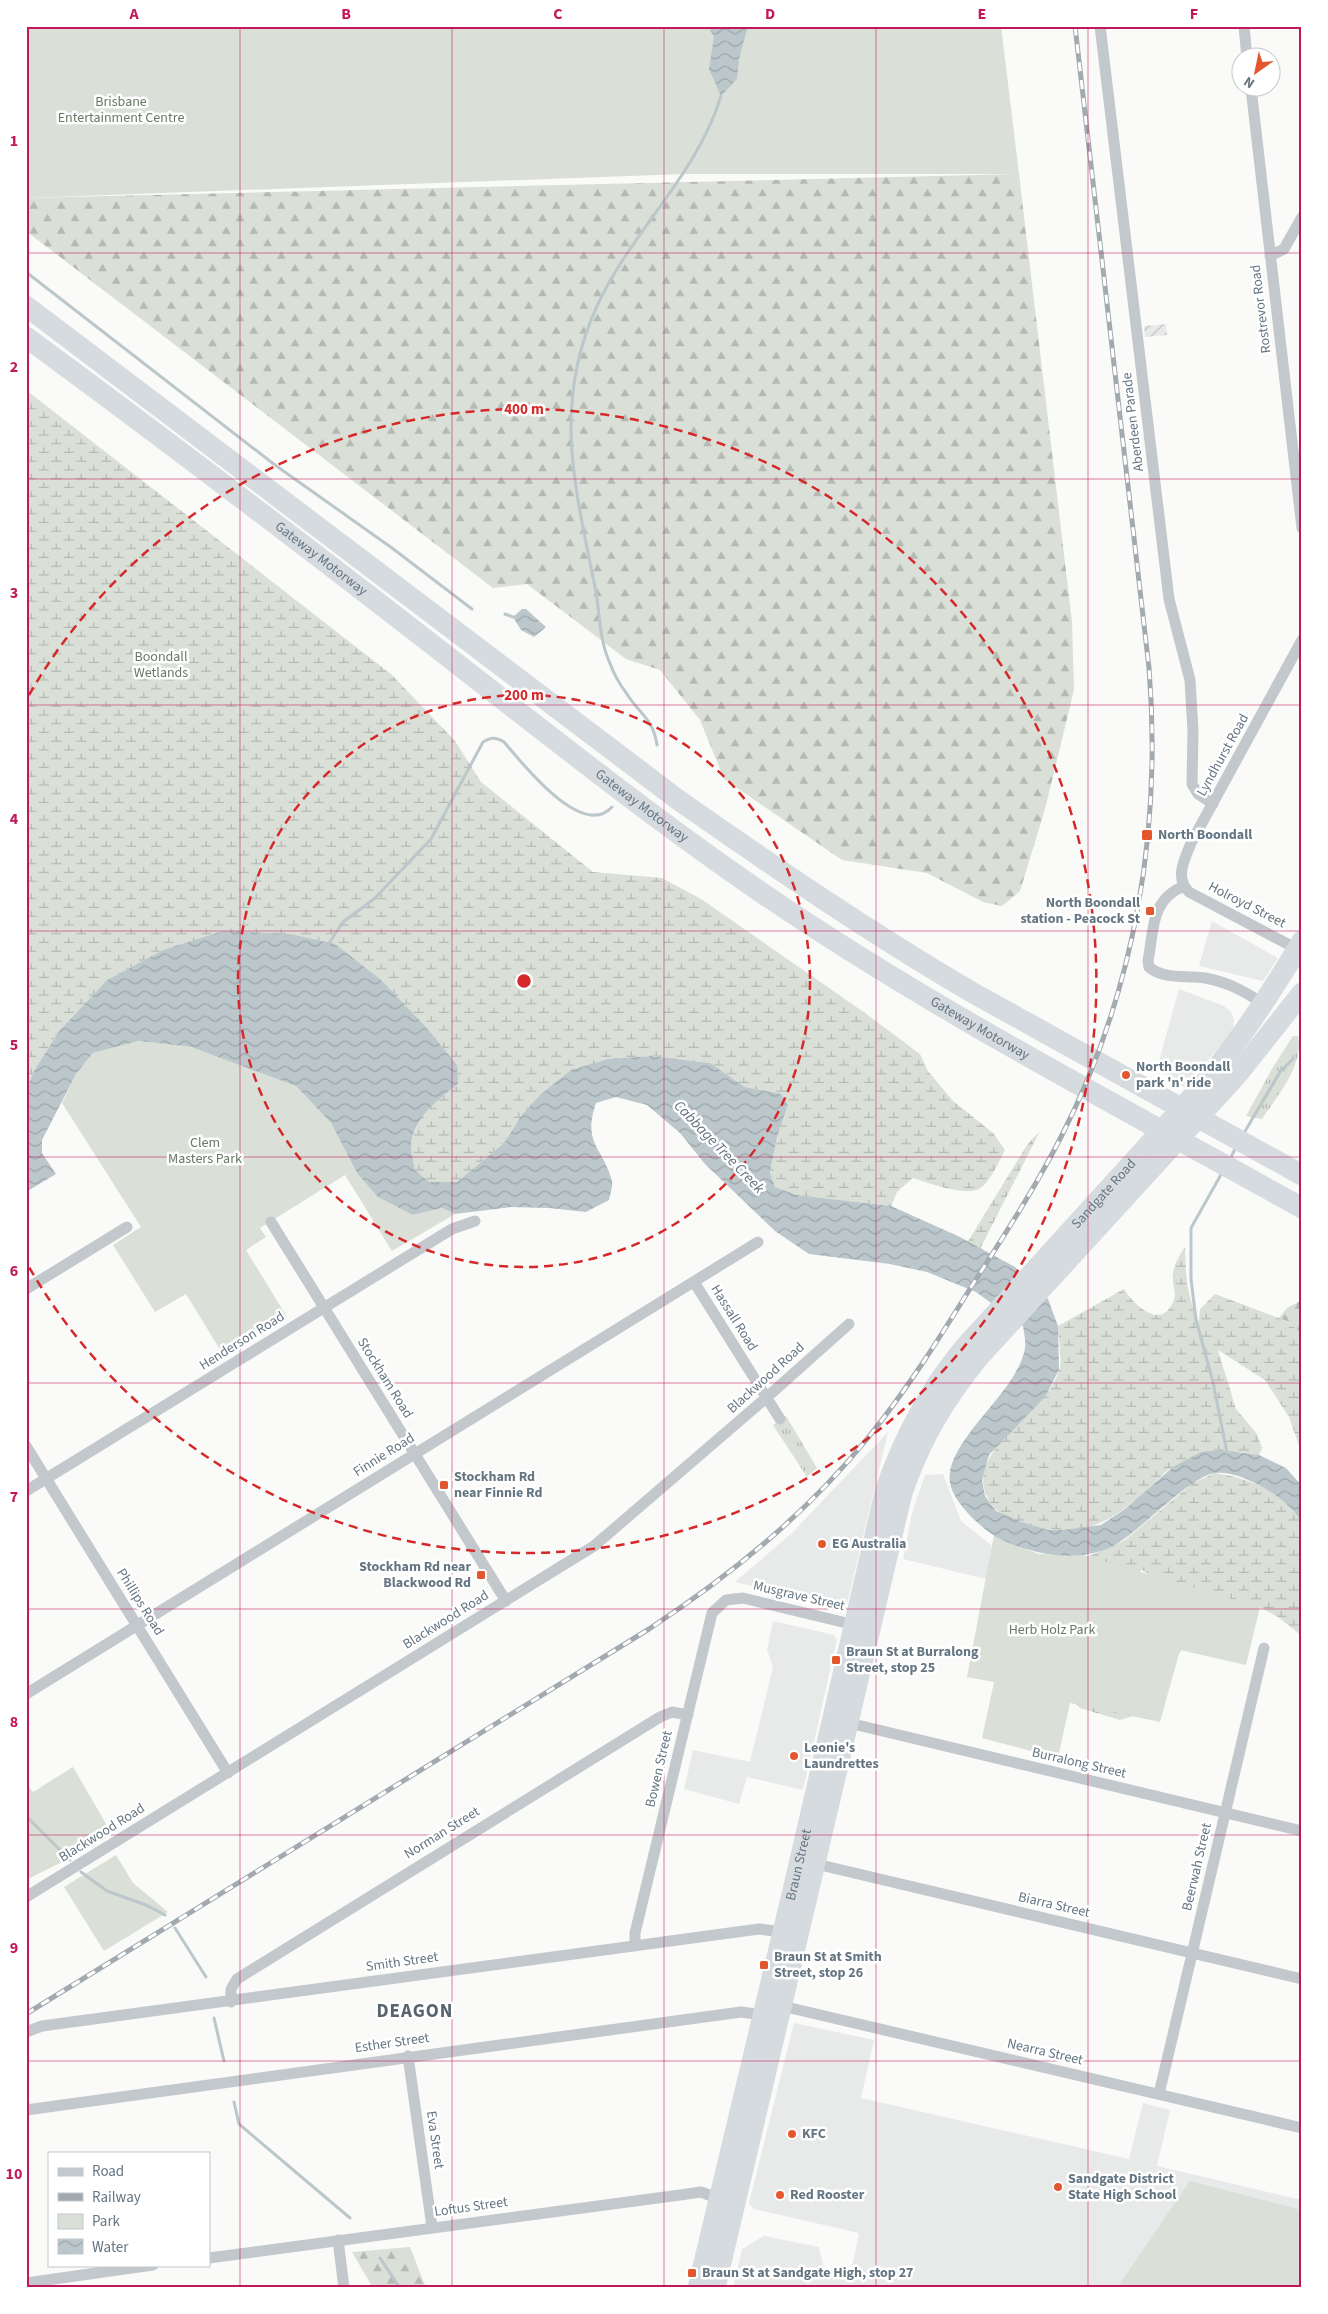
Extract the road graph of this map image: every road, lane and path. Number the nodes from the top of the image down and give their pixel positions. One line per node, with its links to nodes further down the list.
1 (1100, 26): 11 (street, Aberdeen Parade)
2 (1244, 26): 3 (street)
3 (1246, 48)
4 (1252, 98): 6 (street, Rostrevor Road)
5 (1302, 217): 6 (street)
6 (1270, 256): 9 (street, Rostrevor Road)
7 (26, 306): 16 (highway, Gateway Motorway)
8 (26, 337): 17 (highway, Gateway Motorway)
9 (1302, 528)
10 (1302, 640): 11 (street, Lyndhurst Road)
11 (1213, 804): 12 (street, Lyndhurst Road)
12 (1184, 886): 13 (street, Holroyd Street); 15 (street)
13 (1301, 947): 15 (highway, Sandgate Road)
14 (1302, 993): 22 (highway, Sandgate Road)
15 (1264, 1005): 22 (highway, Sandgate Road)
16 (1302, 1176)
17 (1302, 1208)
18 (475, 1221): 25 (street, Henderson Road)
19 (271, 1222): 25 (street, Stockham Road)
20 (127, 1227): 24 (street)
21 (758, 1242): 23 (street, Finnie Road)
22 (1045, 1271): 30 (highway, Sandgate Road)
23 (694, 1282): 27 (street, Hassall Road); 31 (street, Finnie Road)
24 (26, 1289)
25 (324, 1307): 31 (street, Stockham Road); 32 (street, Henderson Road)
26 (849, 1324): 27 (street, Blackwood Road)
27 (766, 1398): 28 (street, Hassall Road); 34 (street, Blackwood Road)
28 (780, 1420)
29 (26, 1446): 32 (street, Phillips Road)
30 (910, 1448): 37 (highway, Braun Street)
31 (414, 1454): 34 (street, Stockham Road); 36 (street, Finnie Road)
32 (47, 1479): 33 (street, Henderson Road); 36 (street, Phillips Road)
33 (26, 1491)
34 (506, 1601): 42 (street, Blackwood Road)
35 (721, 1603): 37 (street, Musgrave Street); 40 (street, Bowen Street)
36 (137, 1625): 39 (street, Finnie Road); 42 (street, Phillips Road)
37 (863, 1627): 41 (highway, Braun Street); 45 (highway, Braun Street)
38 (1264, 1648): 43 (street, Beerwah Street)
39 (26, 1694)
40 (688, 1715): 48 (street, Bowen Street); 51 (street, Norman Street)
41 (849, 1723): 43 (street, Burralong Street); 45 (highway, Braun Street)
42 (228, 1773): 46 (street, Blackwood Road)
43 (1225, 1813): 44 (street, Burralong Street); 49 (street, Beerwah Street)
44 (1302, 1831)
45 (808, 1862): 47 (highway, Braun Street); 49 (street, Biarra Street); 52 (highway, Braun Street)
46 (26, 1898)
47 (783, 1932): 48 (street, Smith Street); 53 (highway, Braun Street)
48 (635, 1946): 51 (street, Smith Street)
49 (1191, 1953): 50 (street, Biarra Street); 56 (street, Beerwah Street)
50 (1302, 1979)
51 (231, 2002): 54 (street, Smith Street)
52 (782, 2006): 56 (street, Nearra Street); 59 (highway, Braun Street)
53 (763, 2015): 55 (street, Esther Street); 59 (highway, Braun Street)
54 (26, 2032)
55 (408, 2056): 57 (street, Esther Street); 60 (street, Eva Street)
56 (1158, 2094): 58 (street, Nearra Street)
57 (26, 2110)
58 (1302, 2128)
59 (727, 2203): 60 (street, Loftus Street); 66 (highway, Braun Street); 67 (highway, Braun Street)
60 (432, 2227): 61 (street, Loftus Street)
61 (338, 2240): 62 (street, Loftus Street); 65 (street)
62 (210, 2258)
63 (146, 2266): 64 (street)
64 (26, 2283)
65 (344, 2288)
66 (698, 2288)
67 (715, 2288)

